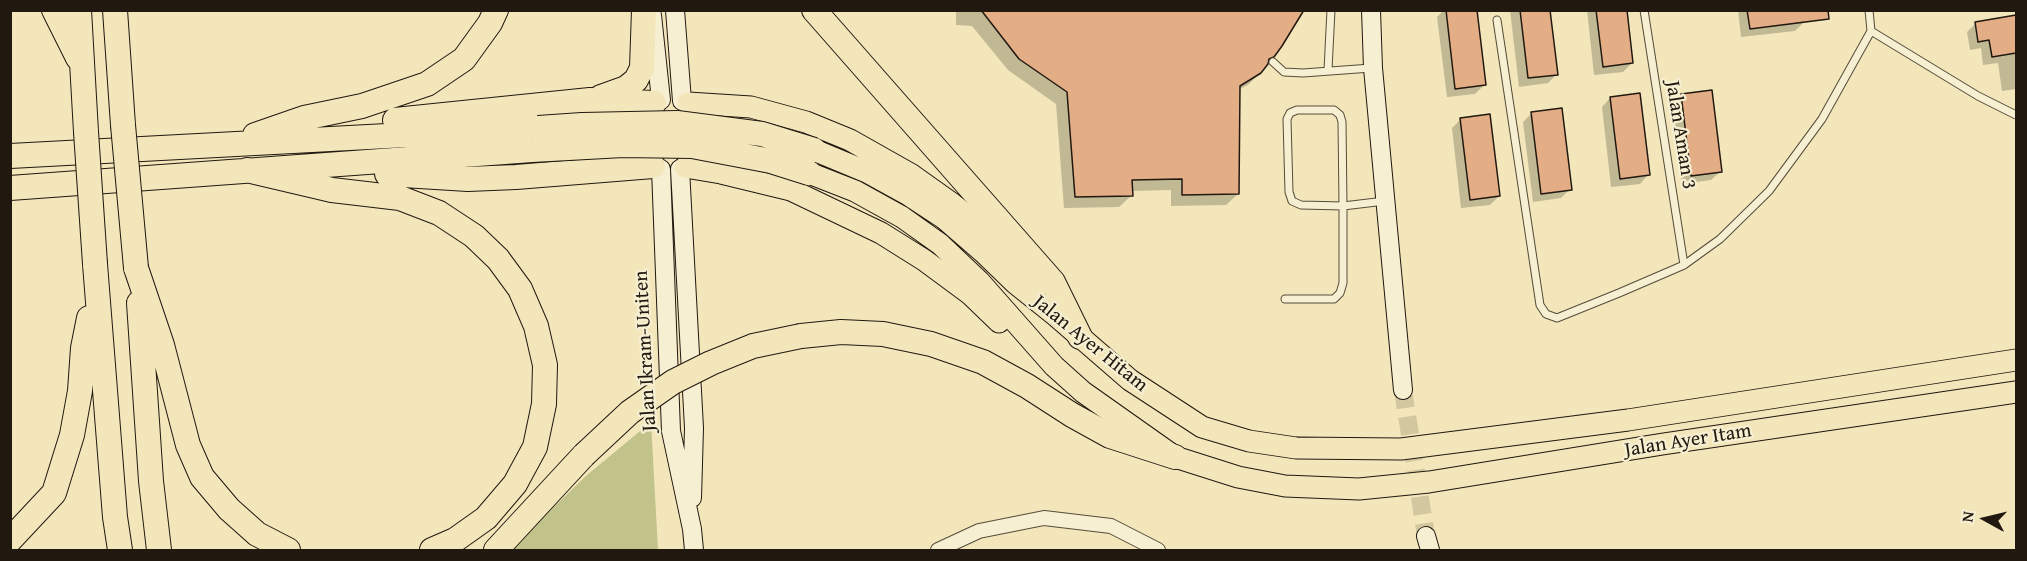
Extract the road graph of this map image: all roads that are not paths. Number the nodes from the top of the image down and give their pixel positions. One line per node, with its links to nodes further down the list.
1 (54, 10): 18 (highway)
2 (79, 10): 18 (highway)
3 (116, 10): 16 (highway)
4 (129, 10): 16 (highway)
5 (496, 10): 27 (highway)
6 (644, 10): 21 (highway)
7 (652, 10): 22 (main road)
8 (675, 10): 23 (main road)
9 (813, 10): 42 (highway)
10 (1331, 10): 20 (lane)
11 (1371, 10): 19 (main road)
12 (1644, 10): 37 (lane, Jalan Aman 3)
13 (1869, 10): 15 (lane)
14 (1497, 20): 37 (lane)
15 (1871, 31): 24 (lane); 37 (lane)
16 (118, 54): 38 (highway, bridge)
17 (1273, 62): 20 (lane)
18 (81, 63): 39 (highway, bridge)
19 (1373, 68): 20 (lane); 35 (main road)
20 (1328, 70)
21 (590, 100): 22 (highway); 26 (highway)
22 (658, 101): 23 (main road); 31 (main road)
23 (685, 102): 32 (main road); 41 (main road)
24 (2016, 115)
25 (535, 139): 26 (highway); 29 (highway, bridge); 30 (highway)
26 (266, 142): 27 (highway)
27 (227, 144): 28 (highway)
28 (10, 156)
29 (812, 161): 41 (main road, Jalan Ayer Hitam); 43 (main road, Jalan Ayer Hitam)
30 (295, 168): 31 (highway); 33 (highway)
31 (657, 168): 32 (main road); 50 (main road, Jalan Ikram-Uniten)
32 (682, 168): 43 (main road); 50 (main road, Jalan Ikram-Uniten)
33 (247, 170): 34 (highway); 55 (highway)
34 (10, 188)
35 (1384, 201): 36 (lane); 45 (main road)
36 (1343, 206): 36 (lane); 40 (lane)
37 (1684, 264)
38 (136, 268): 53 (highway); 54 (highway)
39 (95, 274): 51 (highway); 52 (highway)
40 (1284, 299)
41 (1055, 315): 42 (main road, Jalan Ayer Hitam)
42 (1080, 337): 47 (main road, Jalan Ayer Hitam)
43 (1032, 343): 48 (main road, Jalan Ayer Hitam)
44 (2016, 360): 47 (main road, Jalan Ayer Itam)
45 (1403, 390)
46 (2016, 392): 49 (main road, Jalan Ayer Itam)
47 (1401, 449)
48 (1175, 457): 49 (main road, Jalan Ayer Hitam); 56 (highway, bridge)
49 (1359, 489)
50 (692, 529): 57 (main road, Jalan Ikram-Uniten)
51 (10, 540)
52 (120, 550)
53 (159, 550)
54 (288, 550)
55 (432, 550)
56 (496, 550)
57 (694, 550)
58 (938, 550): 59 (street)
59 (1158, 550)

